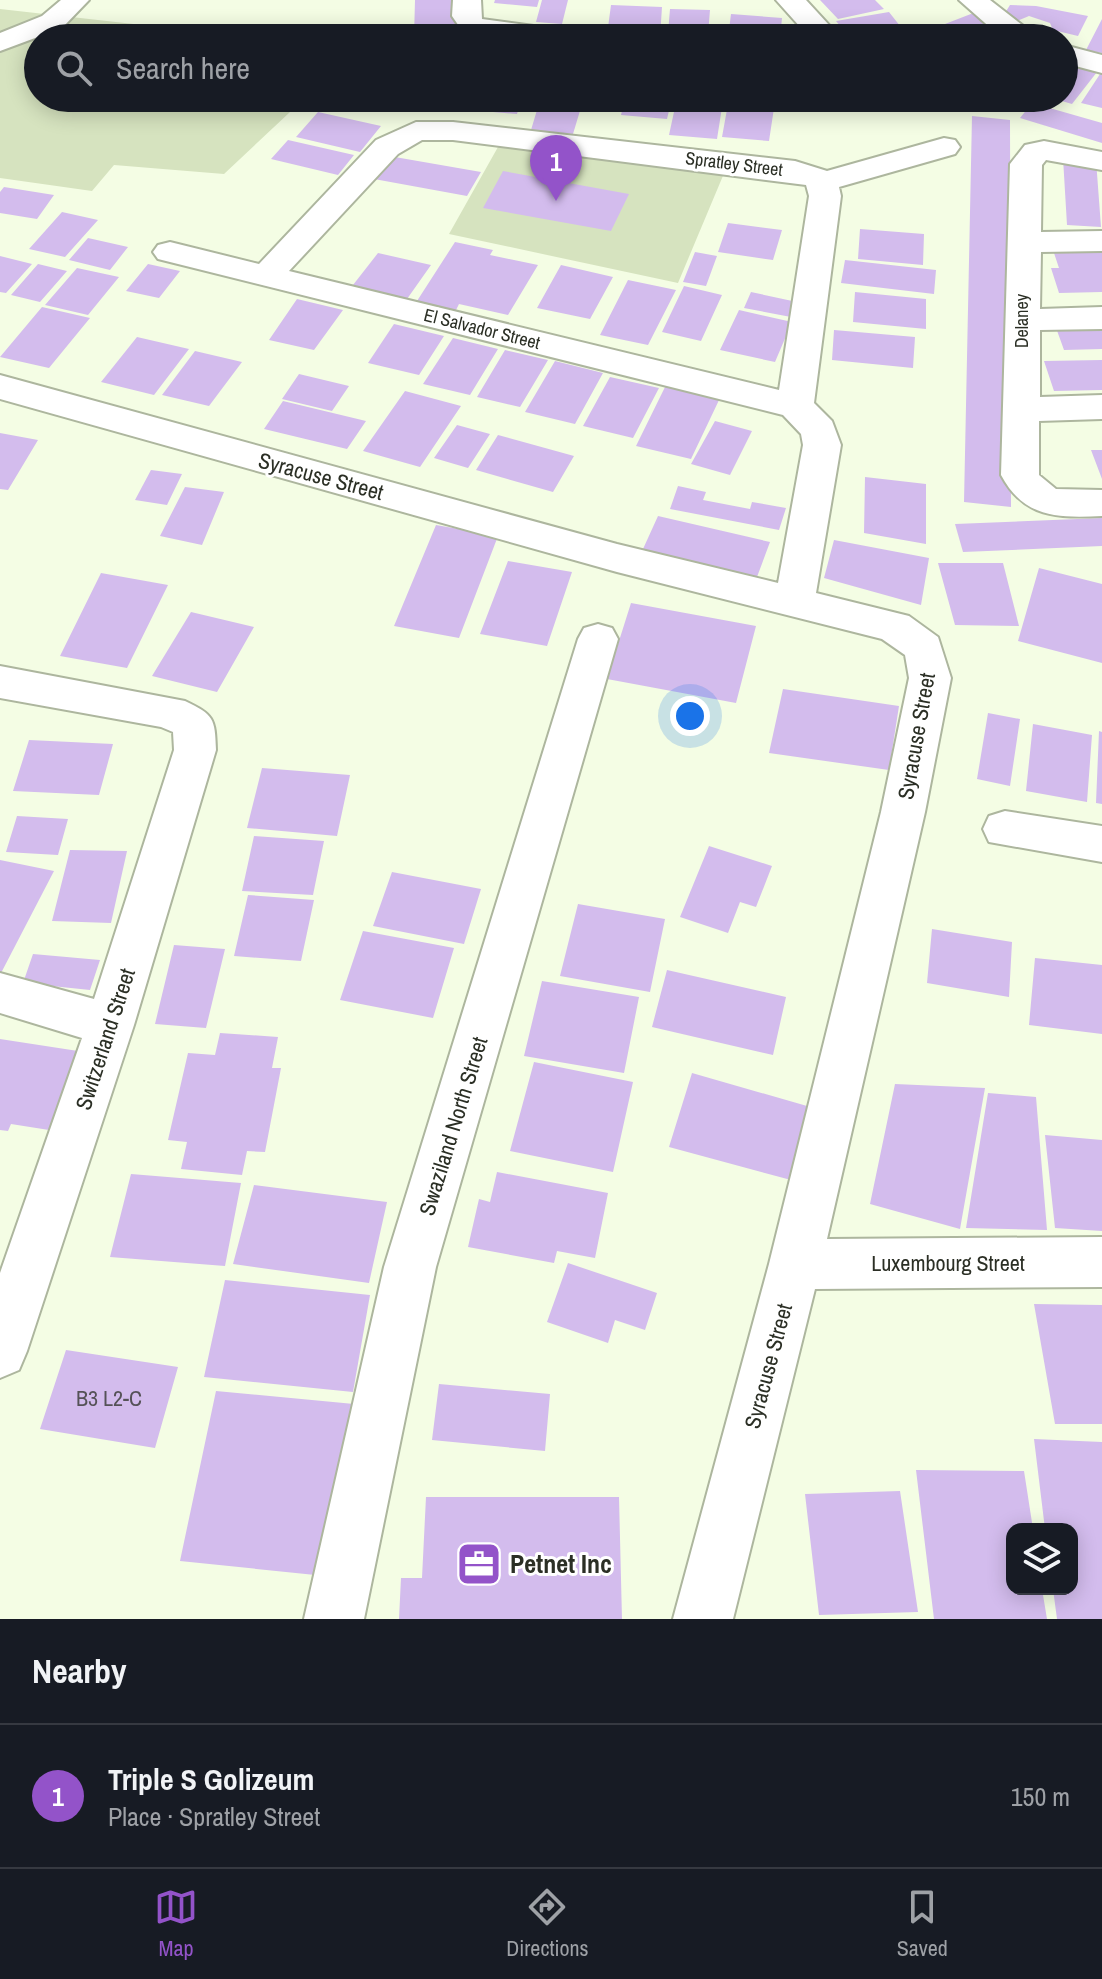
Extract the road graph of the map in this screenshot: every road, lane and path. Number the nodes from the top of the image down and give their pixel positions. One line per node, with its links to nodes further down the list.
1 (75, 0): 5 (street)
2 (790, 0): 7 (street)
3 (973, 0): 8 (street)
4 (470, 13): 6 (street)
5 (50, 24)
6 (508, 24)
7 (813, 24)
8 (1000, 24)
9 (24, 34): 10 (street)
10 (0, 42)
11 (1078, 58): 12 (street)
12 (1102, 64)
13 (944, 147): 15 (street)
14 (1102, 161): 17 (street, Delaney)
15 (822, 182): 19 (street, Spratley Street); 23 (street)
16 (1102, 241): 17 (street)
17 (1023, 242): 21 (street, Delaney)
18 (170, 252): 19 (street, El Salvador Street)
19 (266, 276): 23 (street, El Salvador Street)
20 (1102, 318): 21 (street)
21 (1022, 320): 25 (street, Delaney)
22 (0, 387): 27 (street, Syracuse Street)
23 (795, 406): 27 (street)
24 (1102, 407): 25 (street)
25 (1022, 409): 26 (street, Delaney)
26 (1102, 503)
27 (794, 604): 35 (street, Syracuse Street)
28 (598, 639): 37 (street, Swaziland North Street)
29 (0, 682): 33 (street, Switzerland Street)
30 (1005, 829): 31 (street)
31 (1102, 844)
32 (0, 993): 33 (street)
33 (110, 1025): 36 (street, Switzerland Street)
34 (1102, 1262): 35 (street, Luxembourg Street)
35 (795, 1264): 38 (street, Syracuse Street)
36 (0, 1351)
37 (334, 1619)
38 (703, 1619)

